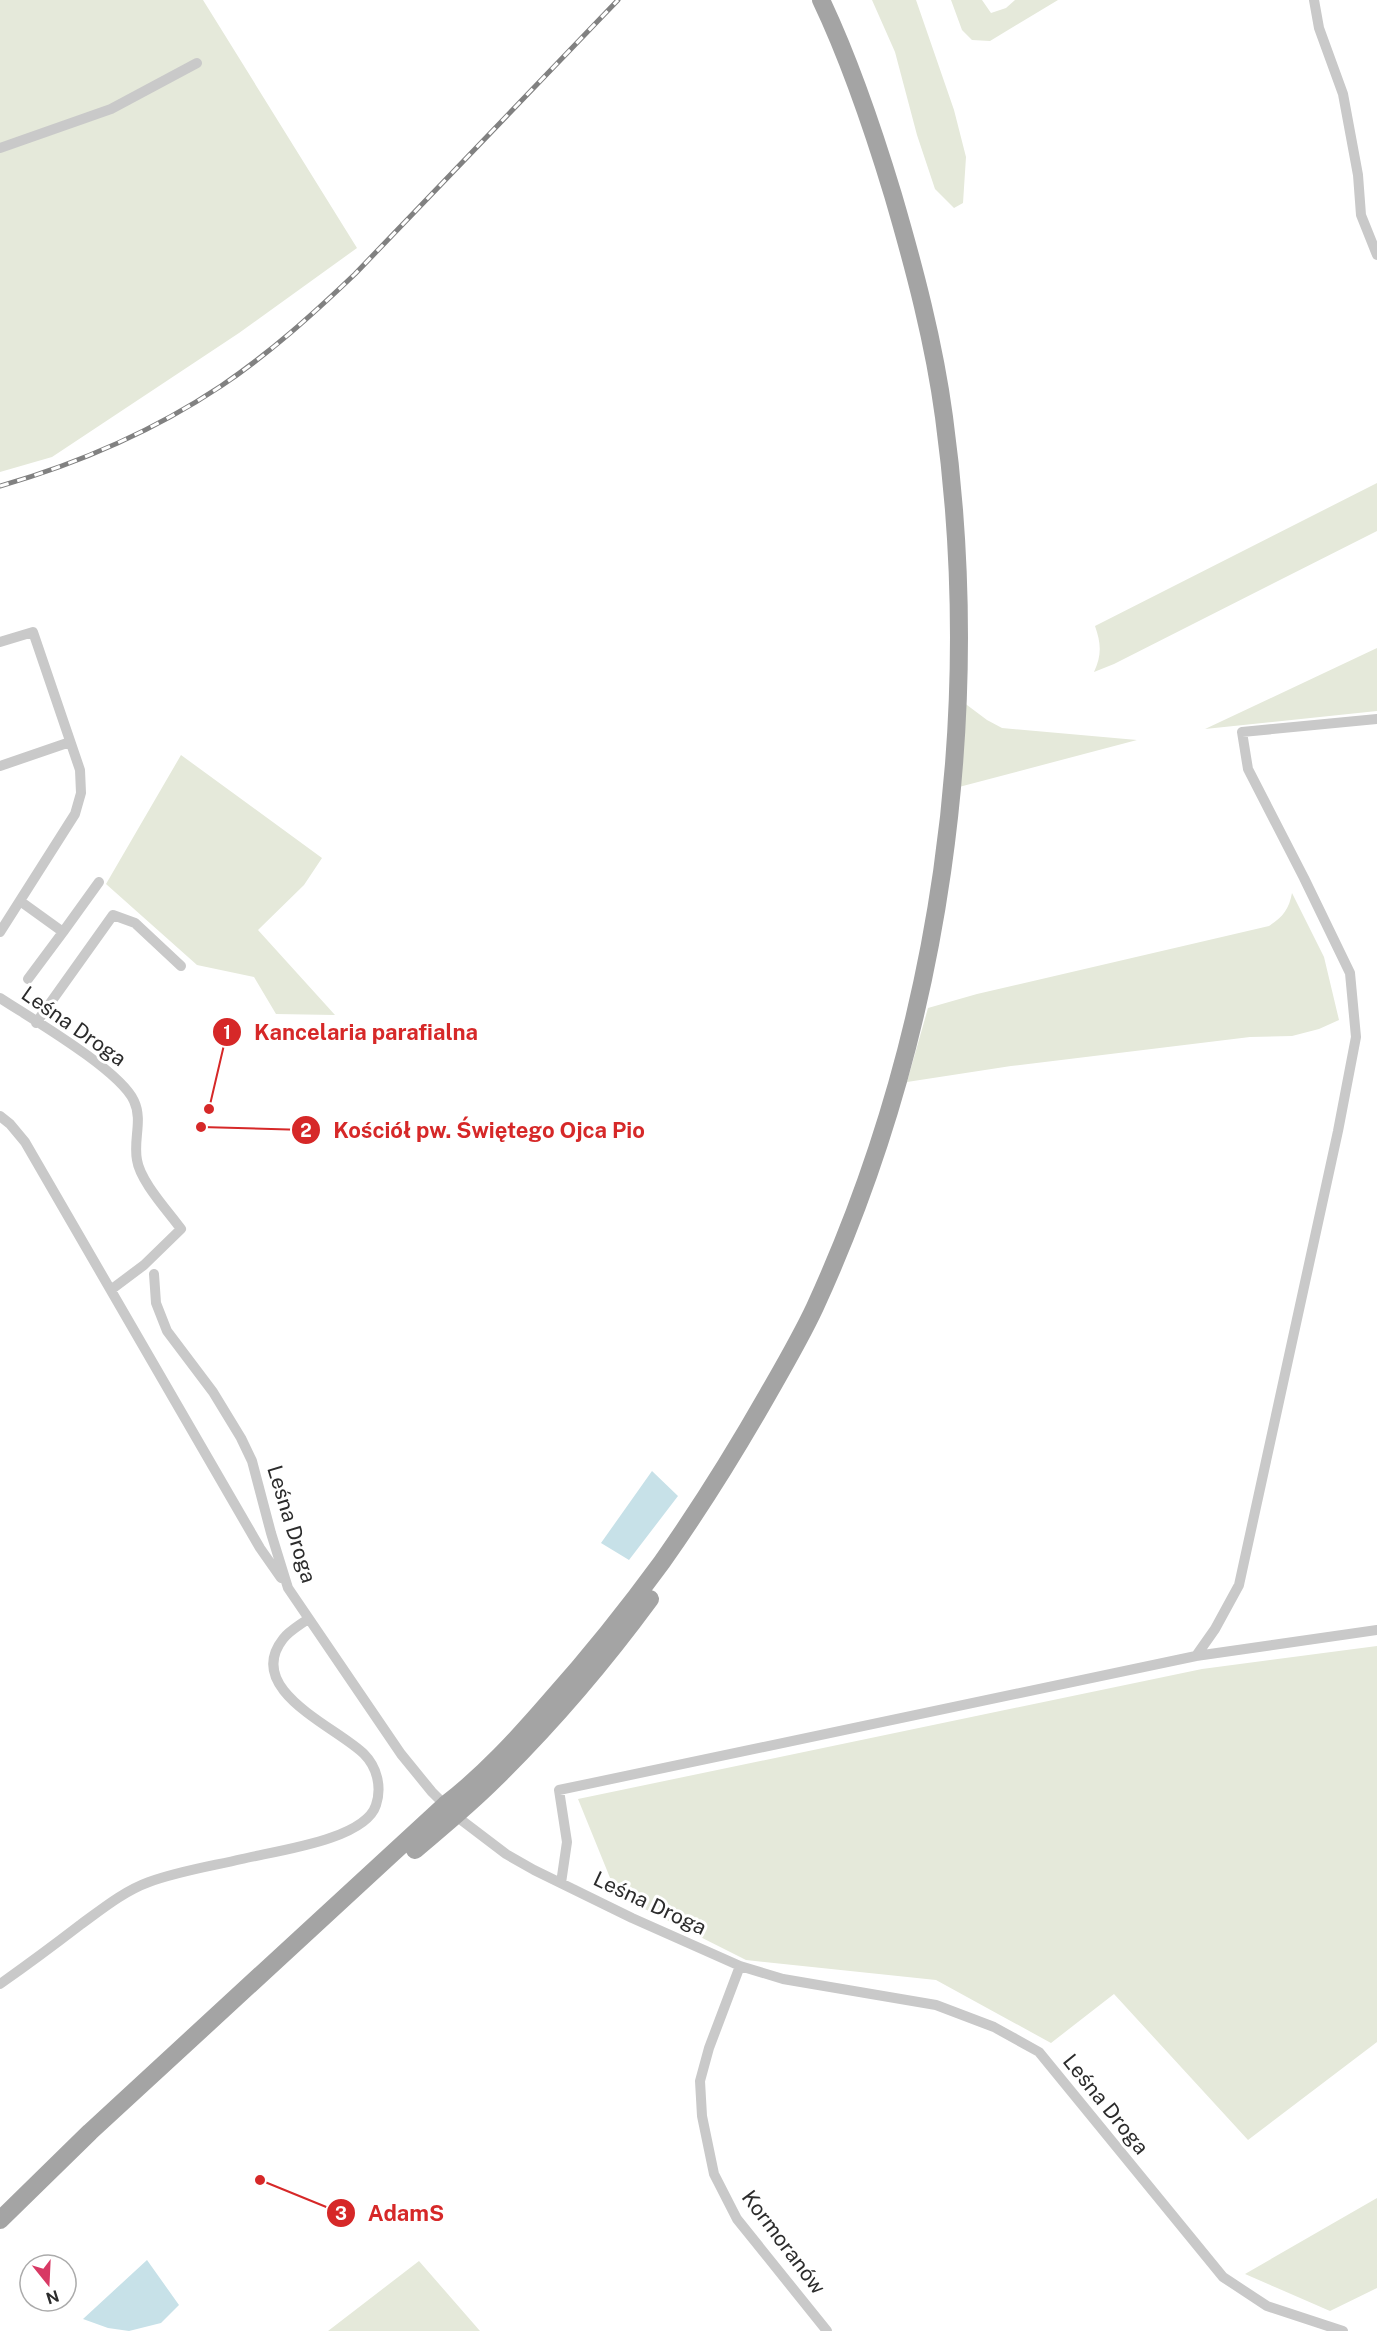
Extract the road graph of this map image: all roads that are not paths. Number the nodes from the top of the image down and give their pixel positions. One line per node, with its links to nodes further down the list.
1 (821, 0): 25 (main road)
2 (1314, 0): 5 (street)
3 (197, 63): 4 (street)
4 (0, 148)
5 (1377, 255)
6 (0, 642): 8 (street)
7 (1377, 719): 24 (street)
8 (70, 742): 9 (street); 11 (street)
9 (0, 766)
10 (99, 882): 13 (street)
11 (20, 901): 12 (street); 13 (street)
12 (0, 932)
13 (63, 932): 15 (street)
14 (181, 966): 17 (street)
15 (28, 979)
16 (0, 998): 17 (street, Leśna Droga)
17 (36, 1023): 20 (street, Leśna Droga)
18 (0, 1116): 20 (street)
19 (154, 1274): 21 (street, Leśna Droga)
20 (112, 1290): 21 (street)
21 (288, 1588): 22 (street, Leśna Droga)
22 (308, 1619): 25 (street, Leśna Droga); 28 (street)
23 (1377, 1630): 24 (street)
24 (1196, 1656): 26 (street)
25 (451, 1811): 26 (street, Leśna Droga); 29 (main road)
26 (561, 1883): 27 (street, Leśna Droga)
27 (740, 1966): 30 (street, Kormoranów); 31 (street, Leśna Droga)
28 (0, 1984)
29 (0, 2220)
30 (827, 2331)
31 (1343, 2331)

